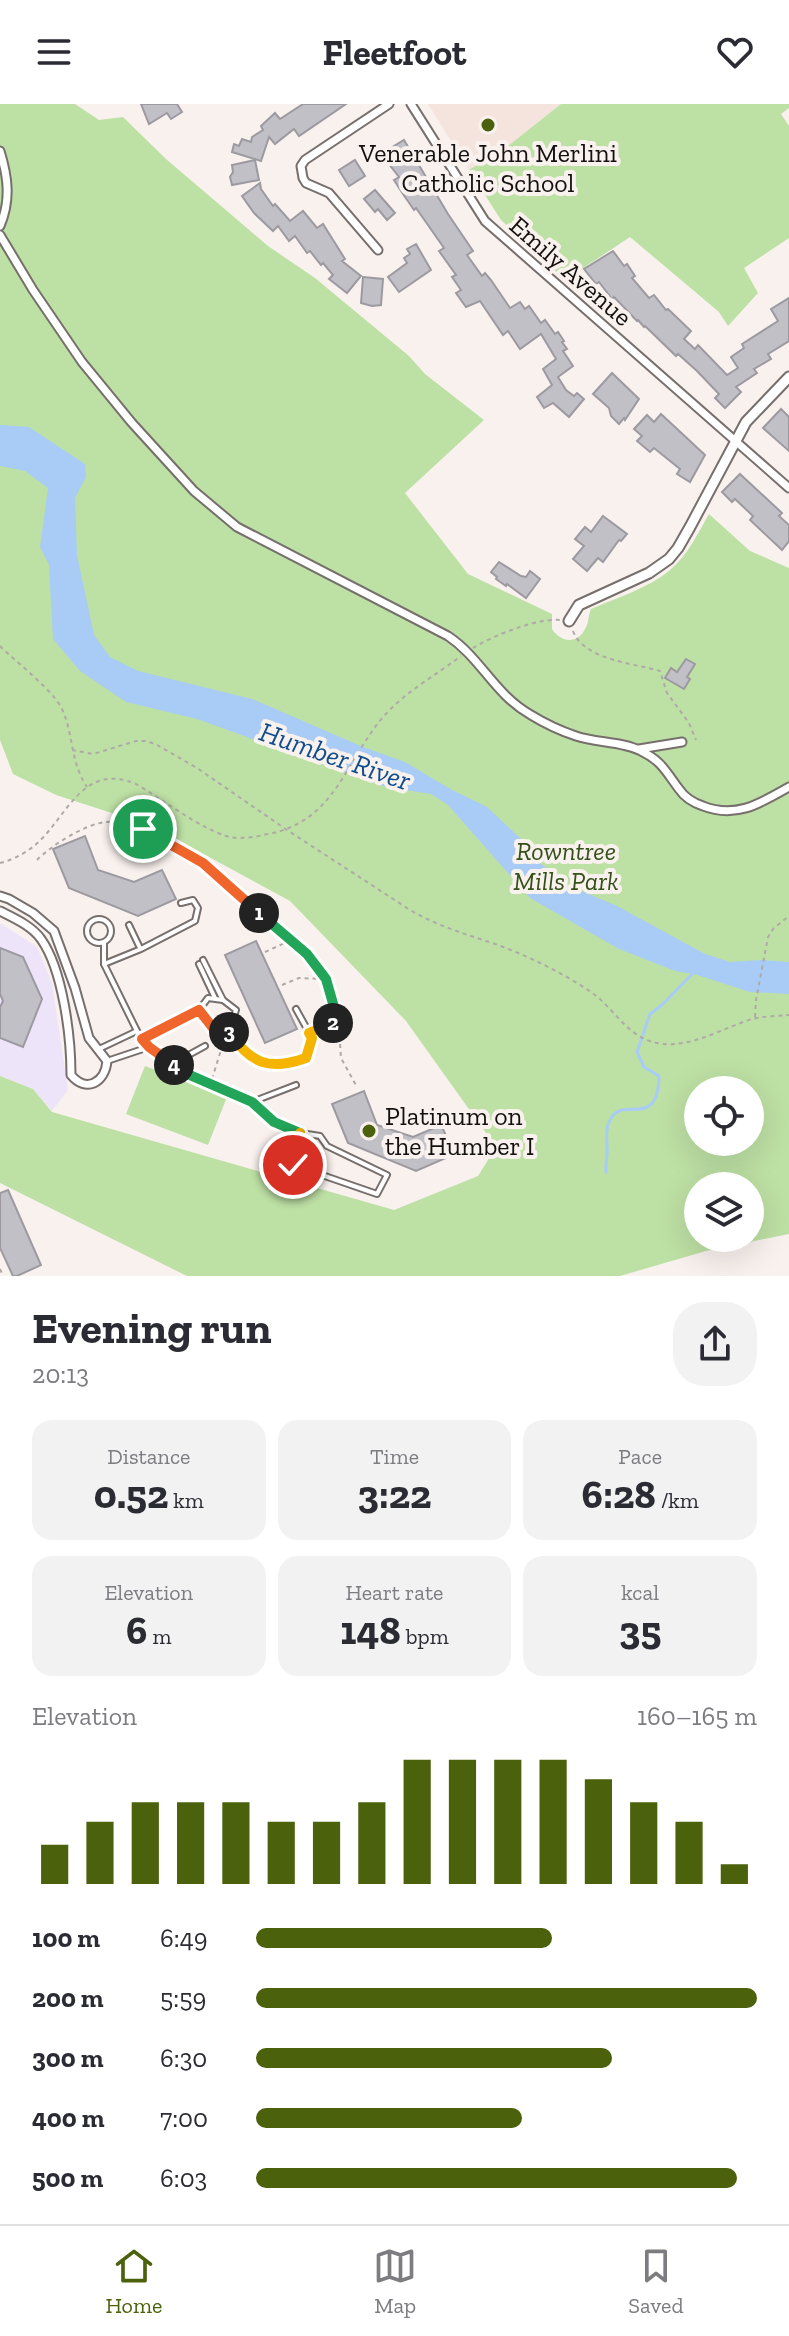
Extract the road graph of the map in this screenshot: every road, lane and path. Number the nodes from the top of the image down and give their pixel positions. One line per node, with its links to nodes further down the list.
1 (389, 104): 6 (street)
2 (411, 104): 8 (street, Emily Avenue)
3 (0, 151): 4 (street)
4 (0, 226)
5 (0, 235): 16 (street)
6 (378, 250)
7 (789, 377): 8 (street)
8 (735, 441): 9 (street, Emily Avenue); 10 (street)
9 (789, 488)
10 (569, 621): 12 (path); 14 (path)
11 (0, 646): 17 (path)
12 (472, 649)
13 (462, 656): 20 (path)
14 (696, 740)
15 (682, 742): 16 (street)
16 (639, 749): 18 (street)
17 (72, 750): 19 (path); 20 (path)
18 (789, 787)
19 (87, 788): 20 (path); 22 (path)
20 (287, 830): 40 (path)
21 (37, 860): 28 (path)
22 (0, 863)
23 (0, 896): 48 (street)
24 (181, 903): 30 (lane)
25 (0, 911): 50 (street)
26 (789, 916): 40 (path)
27 (129, 925): 30 (lane)
28 (291, 941): 31 (path); 33 (path)
29 (104, 943): 29 (lane); 32 (lane)
30 (141, 949): 32 (lane)
31 (265, 952)
32 (104, 964): 42 (lane)
33 (326, 979): 34 (path); 41 (path)
34 (282, 985)
35 (215, 999): 36 (lane); 36 (lane); 38 (lane)
36 (223, 1000): 43 (lane)
37 (296, 1009): 44 (lane)
38 (199, 1010): 43 (lane); 45 (lane)
39 (789, 1015): 40 (path)
40 (755, 1018)
41 (338, 1021): 44 (lane); 54 (path)
42 (137, 1031): 45 (lane); 48 (lane)
43 (229, 1031): 44 (lane)
44 (309, 1033)
45 (142, 1039): 47 (lane)
46 (205, 1046): 51 (lane)
47 (149, 1047): 50 (lane); 51 (lane)
48 (98, 1050): 50 (street)
49 (221, 1050): 52 (path)
50 (107, 1061)
51 (172, 1064): 52 (lane)
52 (210, 1084): 55 (lane)
53 (296, 1085): 55 (lane)
54 (357, 1087)
55 (252, 1102): 56 (lane)
56 (301, 1133): 56 (lane)
57 (0, 1269): 58 (path)
58 (3, 1276)

